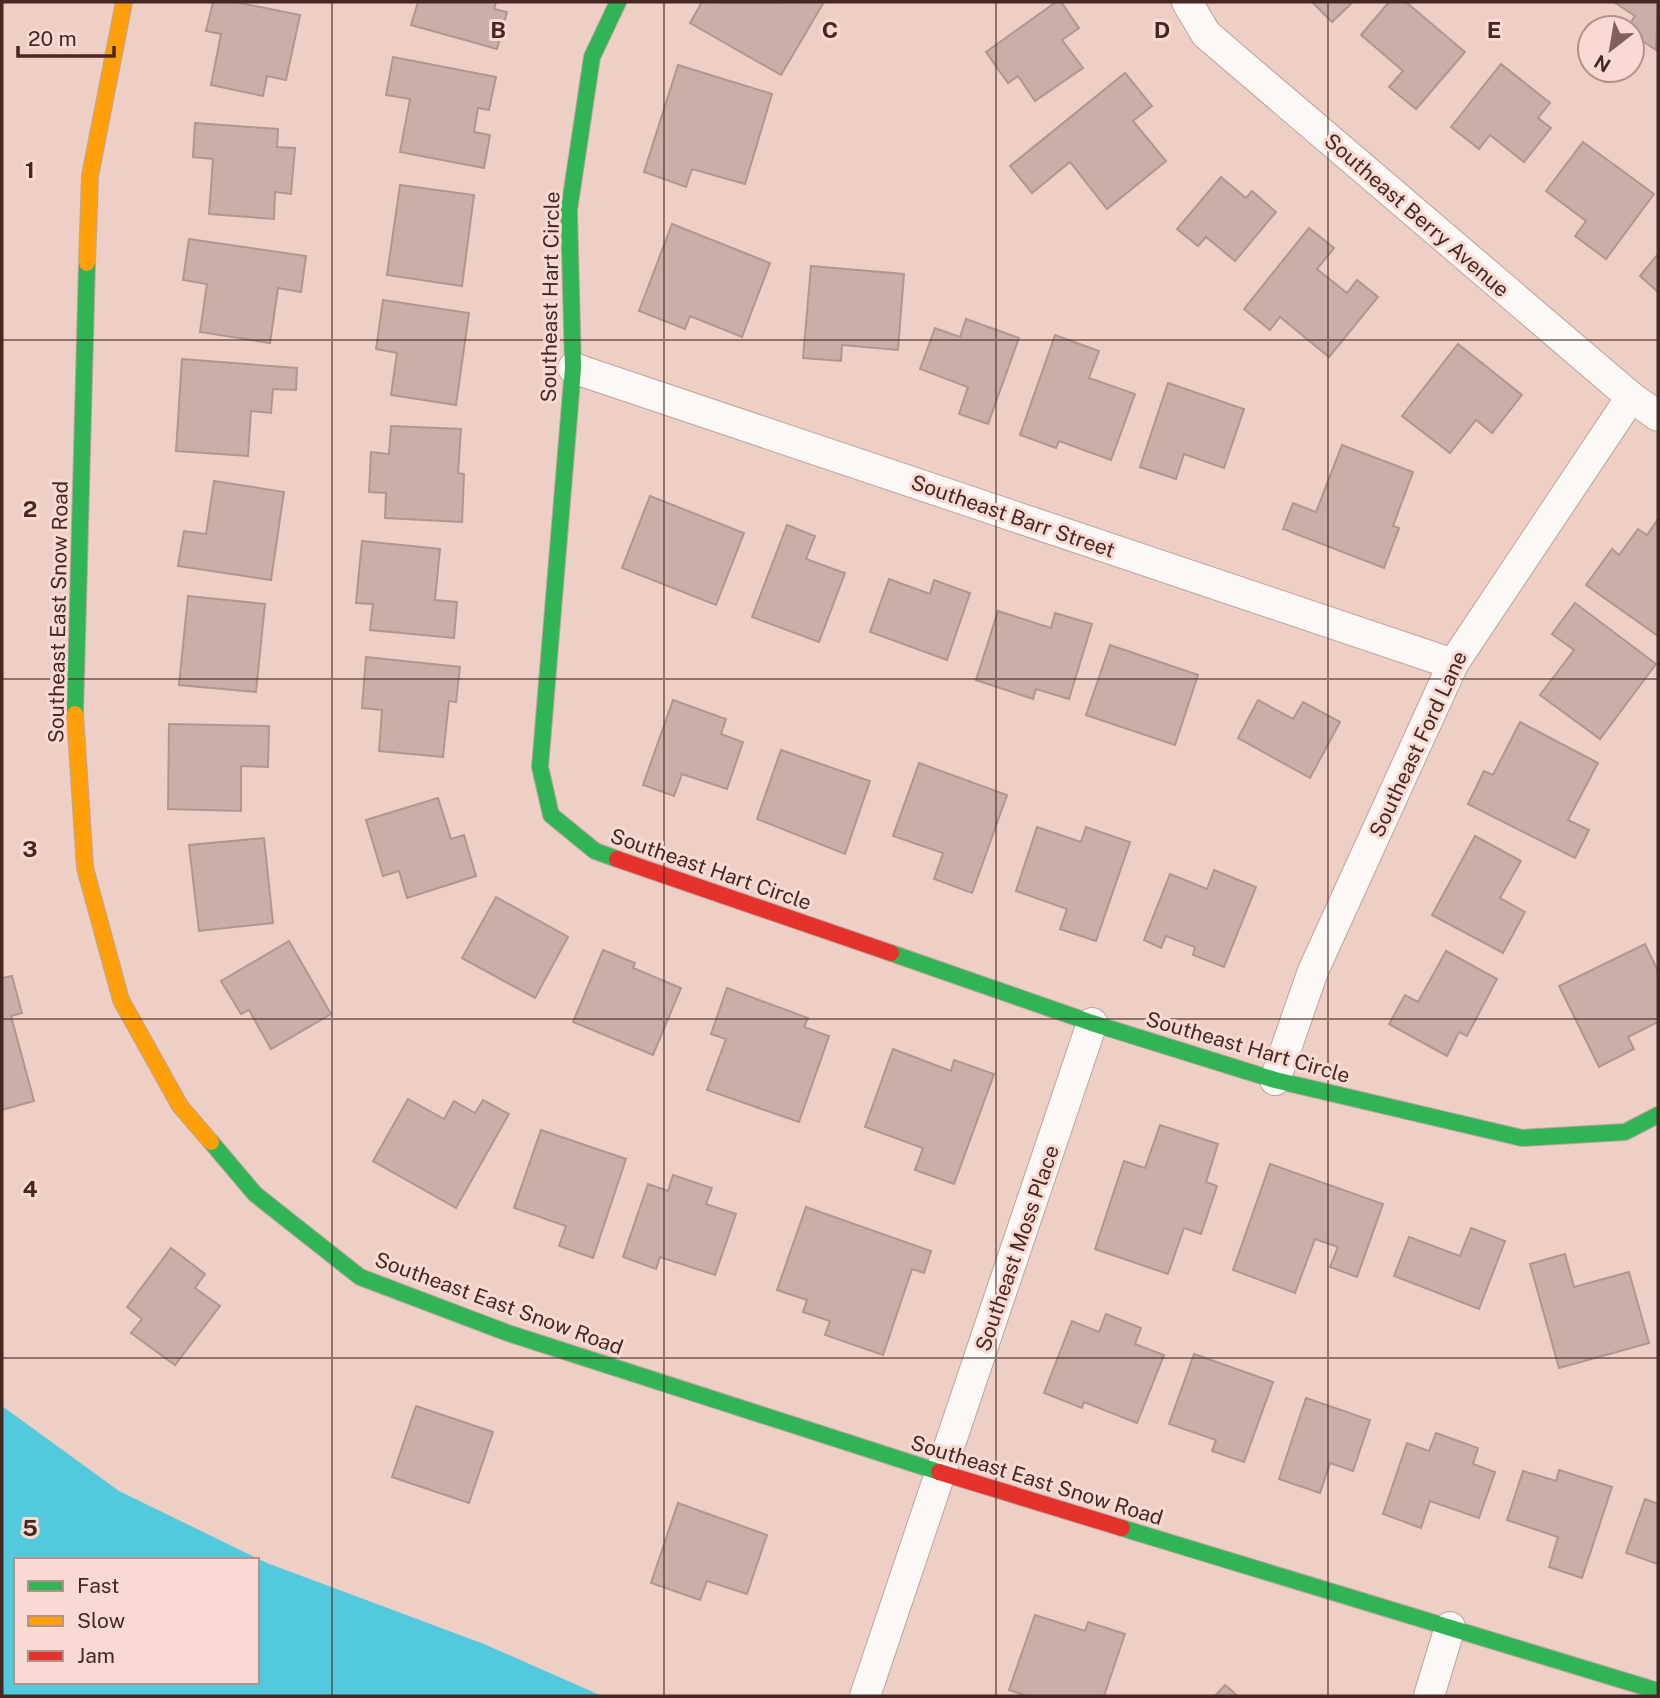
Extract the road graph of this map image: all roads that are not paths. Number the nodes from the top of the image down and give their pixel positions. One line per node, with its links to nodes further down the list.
1 (124, 2): 11 (street, Southeast East Snow Road)
2 (618, 2): 4 (street, Southeast Hart Circle)
3 (1187, 2): 5 (street, Southeast Berry Avenue)
4 (573, 368): 7 (street, Southeast Barr Street); 8 (street, Southeast Hart Circle)
5 (1631, 397): 6 (street, Southeast Berry Avenue); 7 (street, Southeast Ford Lane)
6 (1658, 416)
7 (1453, 664): 9 (street, Southeast Ford Lane)
8 (1092, 1023): 9 (street, Southeast Hart Circle); 11 (street, Southeast Moss Place)
9 (1275, 1080): 10 (street, Southeast Hart Circle)
10 (1658, 1115)
11 (941, 1473): 12 (street, Southeast East Snow Road); 14 (street, Southeast Moss Place)
12 (1450, 1627): 13 (street, Southeast East Snow Road); 15 (street)
13 (1658, 1691)
14 (865, 1696)
15 (1429, 1696)

